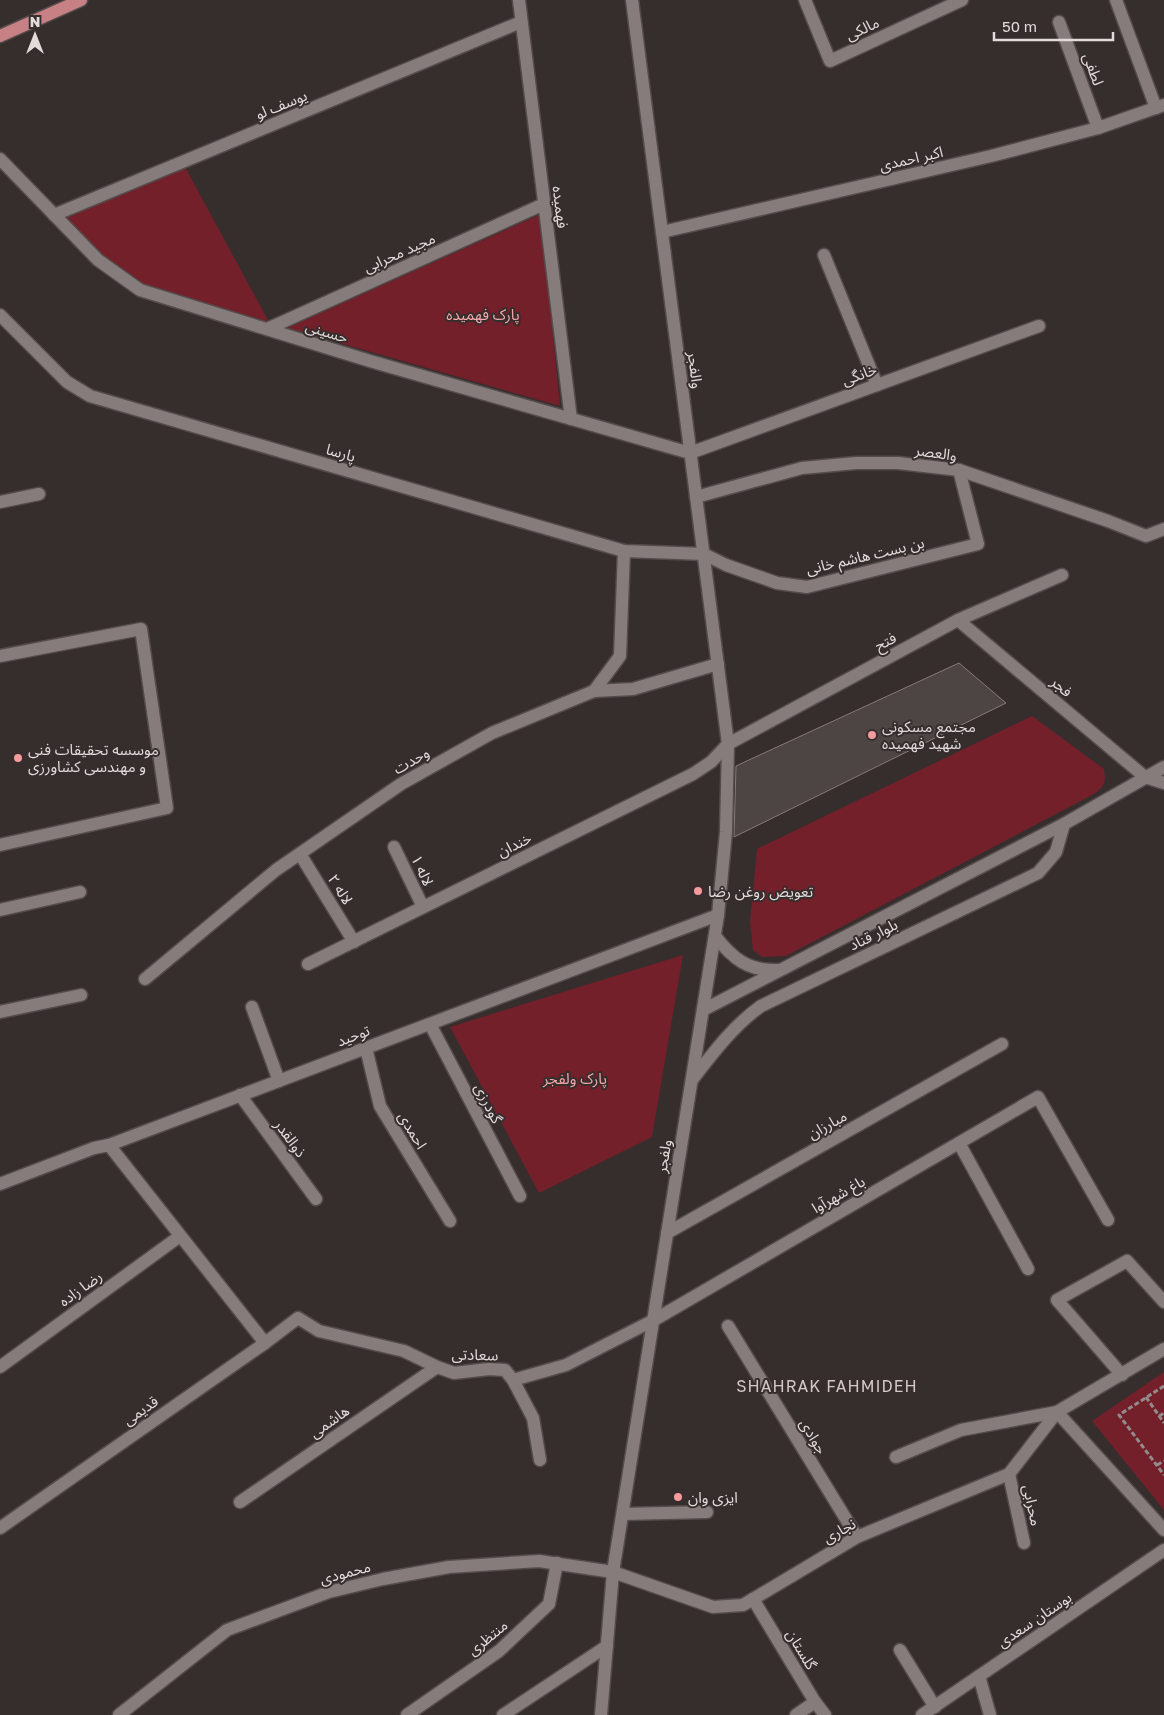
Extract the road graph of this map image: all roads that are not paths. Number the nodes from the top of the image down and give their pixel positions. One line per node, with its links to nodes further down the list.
1 (81, 0): 9 (main road)
2 (518, 0): 7 (street, فهمیده)
3 (632, 0): 15 (street, والفجر)
4 (805, 0): 6 (street, مالکی)
5 (1116, 0): 10 (street)
6 (958, 1)
7 (521, 22): 13 (street, فهمیده); 14 (street, یوسف لو)
8 (1059, 22): 11 (street, لطفی)
9 (0, 36)
10 (1160, 107): 11 (street, اکبر احمدی)
11 (1098, 128): 15 (street, اکبر احمدی)
12 (0, 159): 14 (street, حسینی)
13 (544, 204): 19 (street, مجید محرابی); 21 (street, فهمیده)
14 (54, 216): 19 (street, حسینی)
15 (662, 232): 22 (street, والفجر)
16 (824, 255): 20 (street)
17 (0, 315): 28 (street, پارسا)
18 (1039, 326): 20 (street, خانگی)
19 (267, 329): 21 (street, حسینی)
20 (877, 385): 22 (street, خانگی)
21 (571, 419): 22 (street, حسینی)
22 (690, 453): 25 (street, والفجر)
23 (959, 470): 25 (street, والعصر); 27 (street, والعصر); 29 (street, بن بست هاشم خانی)
24 (39, 494): 26 (street)
25 (696, 497): 29 (street, والفجر)
26 (0, 502)
27 (1164, 529)
28 (624, 551): 29 (street, پارسا); 34 (street)
29 (704, 554): 33 (street, والفجر)
30 (1062, 575): 31 (street, فتح)
31 (958, 620): 35 (street, فتح); 37 (street, فجر)
32 (0, 656): 40 (street)
33 (718, 664): 34 (street); 35 (street, والفجر)
34 (594, 691): 42 (street, وحدت)
35 (728, 744): 44 (street, خندان); 46 (street, ولفجر)
36 (1164, 766): 37 (street, بلوار قناد)
37 (1145, 777): 38 (street); 39 (street, بلوار قناد)
38 (1164, 783)
39 (1064, 824): 50 (street, بلوار قناد); 59 (street, بلوار قناد)
40 (0, 845)
41 (394, 846): 44 (street, لاله ۱)
42 (300, 854): 48 (street, لاله ۲); 51 (street, وحدت)
43 (80, 892): 45 (street)
44 (423, 907): 48 (street, خندان)
45 (0, 910)
46 (718, 915): 47 (street, ولفجر); 56 (street, توحید)
47 (714, 936): 50 (street); 54 (street, ولفجر)
48 (354, 942): 49 (street, خندان)
49 (308, 964)
50 (780, 970): 54 (street, بلوار قناد)
51 (145, 979)
52 (81, 995): 55 (street)
53 (252, 1006): 60 (street)
54 (703, 1010): 59 (street, ولفجر)
55 (0, 1012)
56 (430, 1024): 58 (street, توحید); 65 (street, گودرزی)
57 (1002, 1044): 69 (street, مبارزان)
58 (366, 1048): 60 (street, توحید); 68 (street, احمدی)
59 (692, 1080): 69 (street, ولفجر)
60 (279, 1081): 61 (street, توحید)
61 (240, 1095): 63 (street, توحید); 66 (street, ذوالقدر)
62 (959, 1143): 67 (street, باغ شهرآوا); 71 (street); 74 (street, باغ شهرآوا)
63 (109, 1145): 64 (street, توحید); 70 (street)
64 (0, 1184)
65 (520, 1196)
66 (316, 1199)
67 (1108, 1220)
68 (450, 1221)
69 (667, 1233): 74 (street, ولفجر)
70 (180, 1236): 76 (street); 78 (street, رضا زاده)
71 (1028, 1269)
72 (1164, 1302): 80 (street)
73 (298, 1318): 76 (street, قدیمی); 79 (street, سعادتی)
74 (654, 1320): 81 (street, باغ شهرآوا); 88 (street, ولفجر)
75 (728, 1326): 91 (street, جوادی)
76 (265, 1343): 89 (street, قدیمی)
77 (1164, 1349): 80 (street)
78 (0, 1367)
79 (437, 1367): 81 (street, سعادتی); 86 (street, هاشمی)
80 (1122, 1375): 82 (street)
81 (513, 1380): 84 (street, سعادتی)
82 (1057, 1412): 83 (street); 85 (street); 90 (street)
83 (896, 1458)
84 (540, 1460)
85 (1010, 1474): 91 (street, نجاری); 92 (street, محرابی)
86 (240, 1502)
87 (707, 1512): 88 (street)
88 (623, 1514): 95 (street, ولفجر)
89 (0, 1528)
90 (1164, 1530)
91 (856, 1537): 96 (street, نجاری)
92 (1024, 1543)
93 (1164, 1550): 99 (street, بوستان سعدی)
94 (557, 1563): 95 (street, محمودی); 102 (street, محمودی); 103 (street, منتظری)
95 (614, 1572): 96 (street, نجاری); 97 (street, ولفجر)
96 (753, 1599): 100 (street, گلستان)
97 (607, 1646): 104 (street); 105 (street, ولفجر)
98 (900, 1650): 101 (street)
99 (979, 1676): 101 (street, بوستان سعدی); 109 (street)
100 (815, 1702): 106 (street); 107 (street, گلستان)
101 (934, 1707): 108 (street, بوستان سعدی)
102 (119, 1715)
103 (407, 1715)
104 (503, 1715)
105 (601, 1715)
106 (796, 1715)
107 (825, 1715)
108 (922, 1715)
109 (990, 1715)

